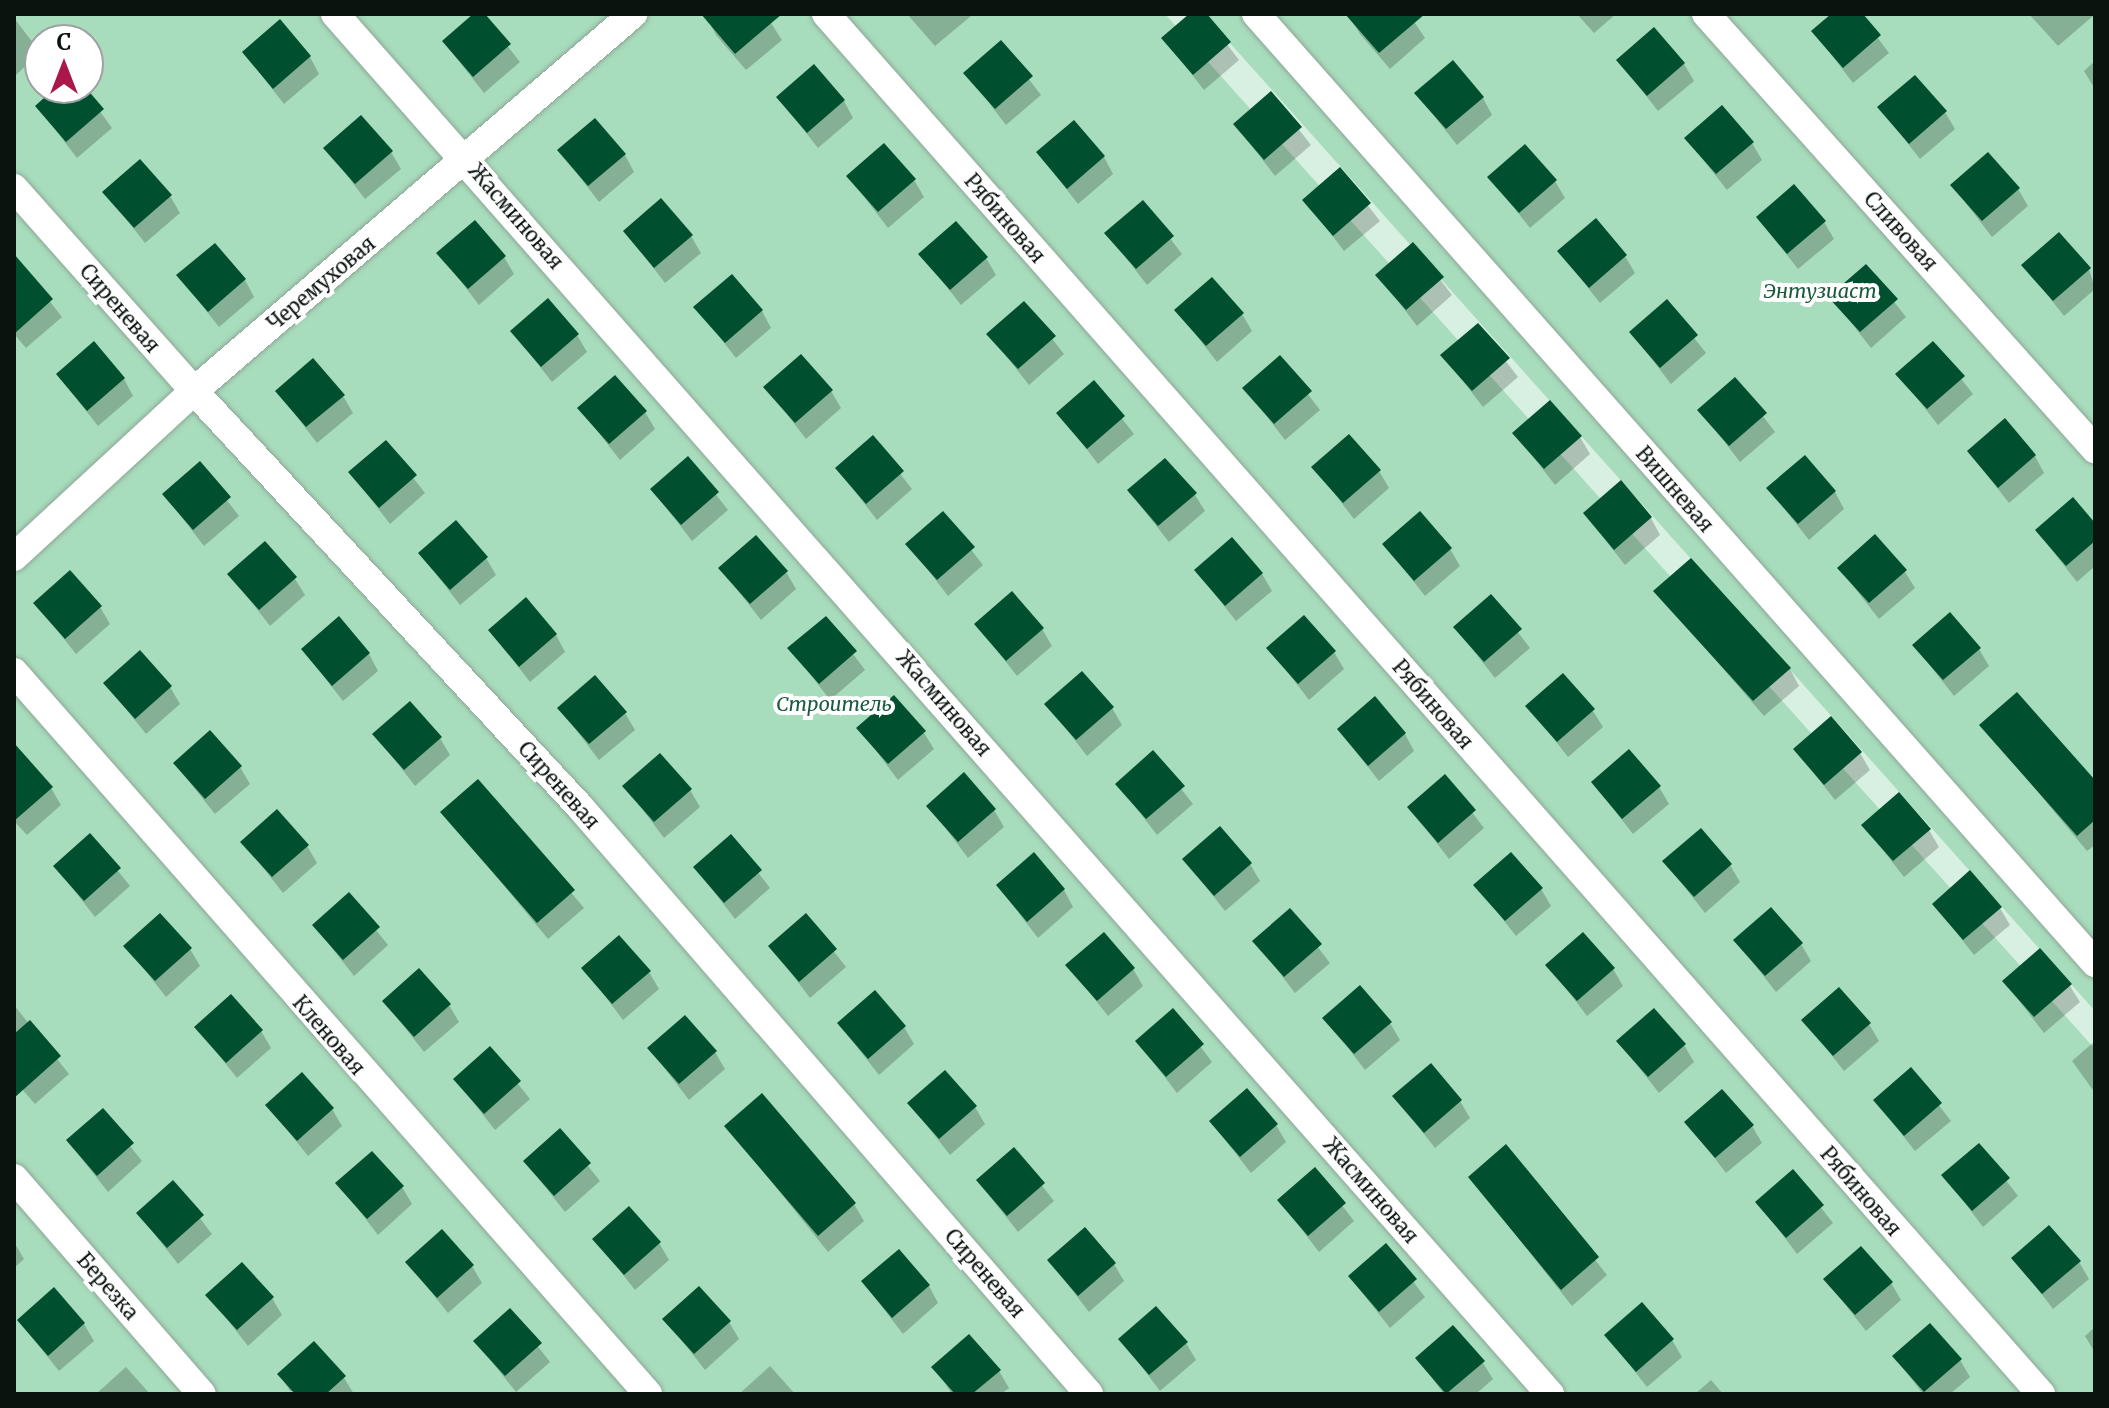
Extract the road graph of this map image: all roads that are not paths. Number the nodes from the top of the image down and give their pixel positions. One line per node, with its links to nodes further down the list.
1 (335, 14): 6 (street, Жасминовая)
2 (633, 14): 6 (street, Черемуховая)
3 (826, 14): 18 (street, Рябиновая)
4 (1256, 14): 12 (street, Вишневая)
5 (1706, 14): 9 (street, Сливовая)
6 (466, 159): 8 (street, Черемуховая); 17 (street, Жасминовая)
7 (14, 188): 8 (street, Сиреневая)
8 (194, 391): 10 (street, Черемуховая); 16 (street, Сиреневая)
9 (2095, 449)
10 (14, 557)
11 (14, 672): 15 (street, Кленовая)
12 (2095, 963)
13 (14, 1178): 14 (street, Березка)
14 (202, 1394)
15 (648, 1394)
16 (1089, 1394)
17 (1550, 1394)
18 (2041, 1394)

